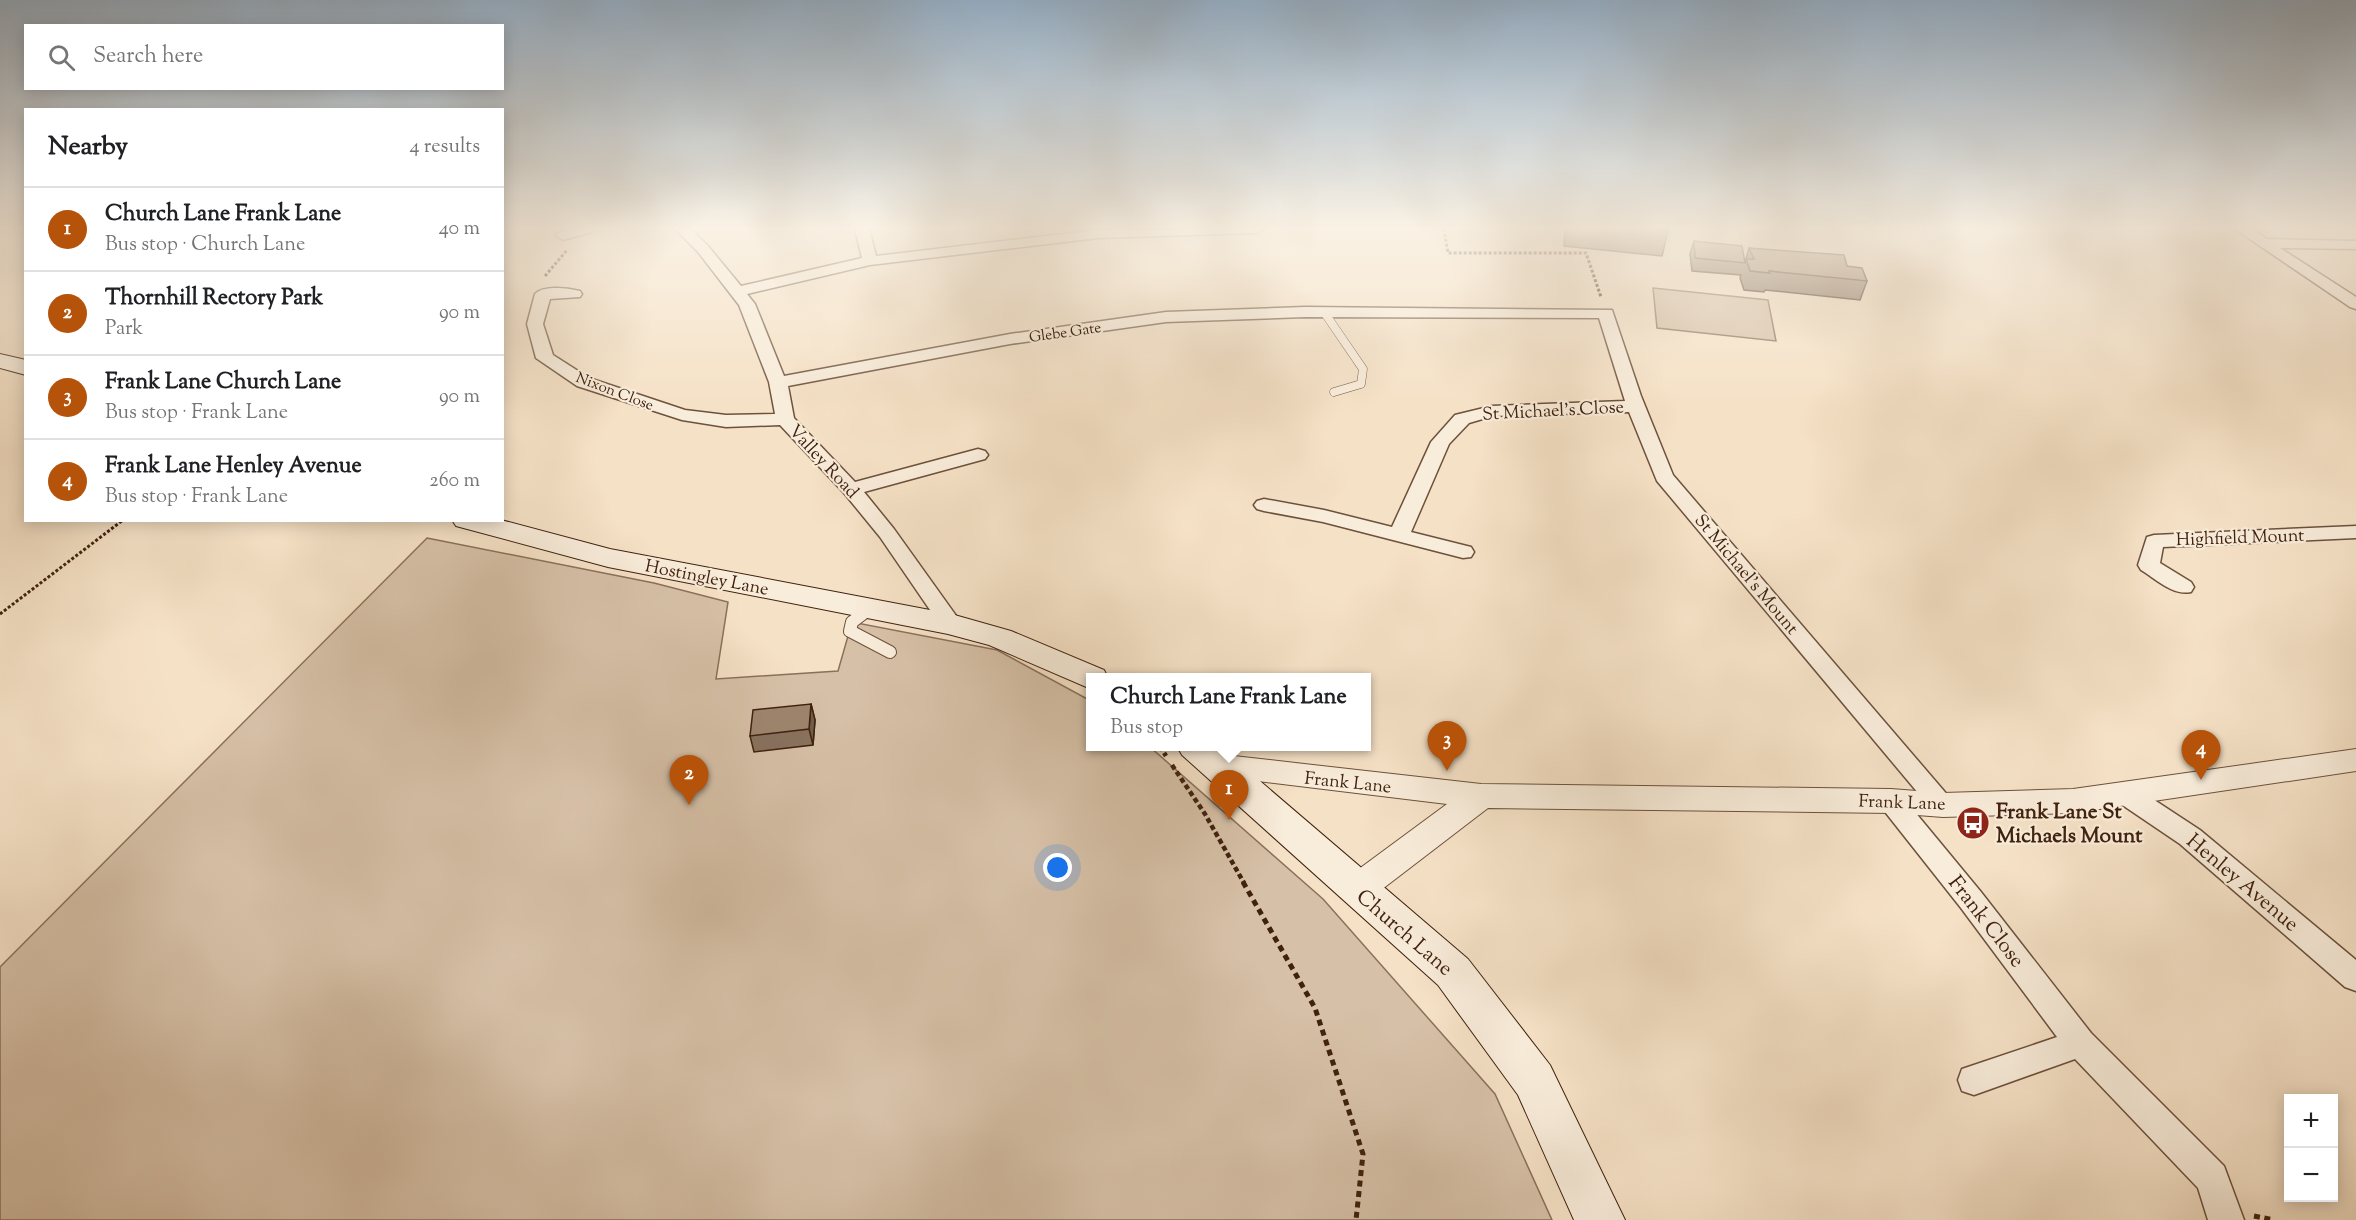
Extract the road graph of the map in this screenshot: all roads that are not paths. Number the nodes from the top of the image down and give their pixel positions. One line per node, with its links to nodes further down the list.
1 (731, 286): 4 (street, Valley Road)
2 (762, 286): 4 (street)
3 (2329, 286): 6 (street)
4 (736, 292): 11 (street, Valley Road)
5 (574, 294): 14 (street, Nixon Close)
6 (2356, 304)
7 (1324, 312): 8 (street, Glebe Gate); 11 (street, Glebe Gate); 12 (lane)
8 (1606, 313): 13 (street, St Michael's Mount)
9 (0, 362): 10 (main road)
10 (24, 368)
11 (778, 382): 14 (street, Valley Road)
12 (1334, 392)
13 (1636, 406): 20 (street, St Michael's Close); 32 (street, St Michael's Mount)
14 (785, 419): 16 (street, Valley Road)
15 (978, 455): 16 (street)
16 (851, 489): 24 (street, Valley Road)
17 (1264, 505): 20 (street)
18 (473, 522): 23 (main road, Hostingley Lane)
19 (2356, 532): 22 (street, Highfield Mount)
20 (1399, 536): 21 (street)
21 (1463, 552)
22 (2183, 586)
23 (870, 607): 24 (main road, Hostingley Lane); 25 (lane)
24 (951, 624): 26 (main road, Hostingley Lane)
25 (890, 652)
26 (1086, 675)
27 (1202, 753): 30 (street, Frank Lane); 33 (main road, Church Lane)
28 (2356, 760): 29 (street, Frank Lane)
29 (2124, 794): 32 (street, Frank Lane); 34 (street, Henley Avenue)
30 (1481, 796): 31 (street, Frank Lane); 33 (street)
31 (1891, 801): 32 (street, Frank Lane); 35 (street, Frank Close)
32 (1943, 805)
33 (1356, 890): 37 (main road, Church Lane)
34 (2356, 978)
35 (2080, 1043): 36 (street); 38 (street, Frank Close)
36 (1974, 1080)
37 (1600, 1220)
38 (2226, 1220)

